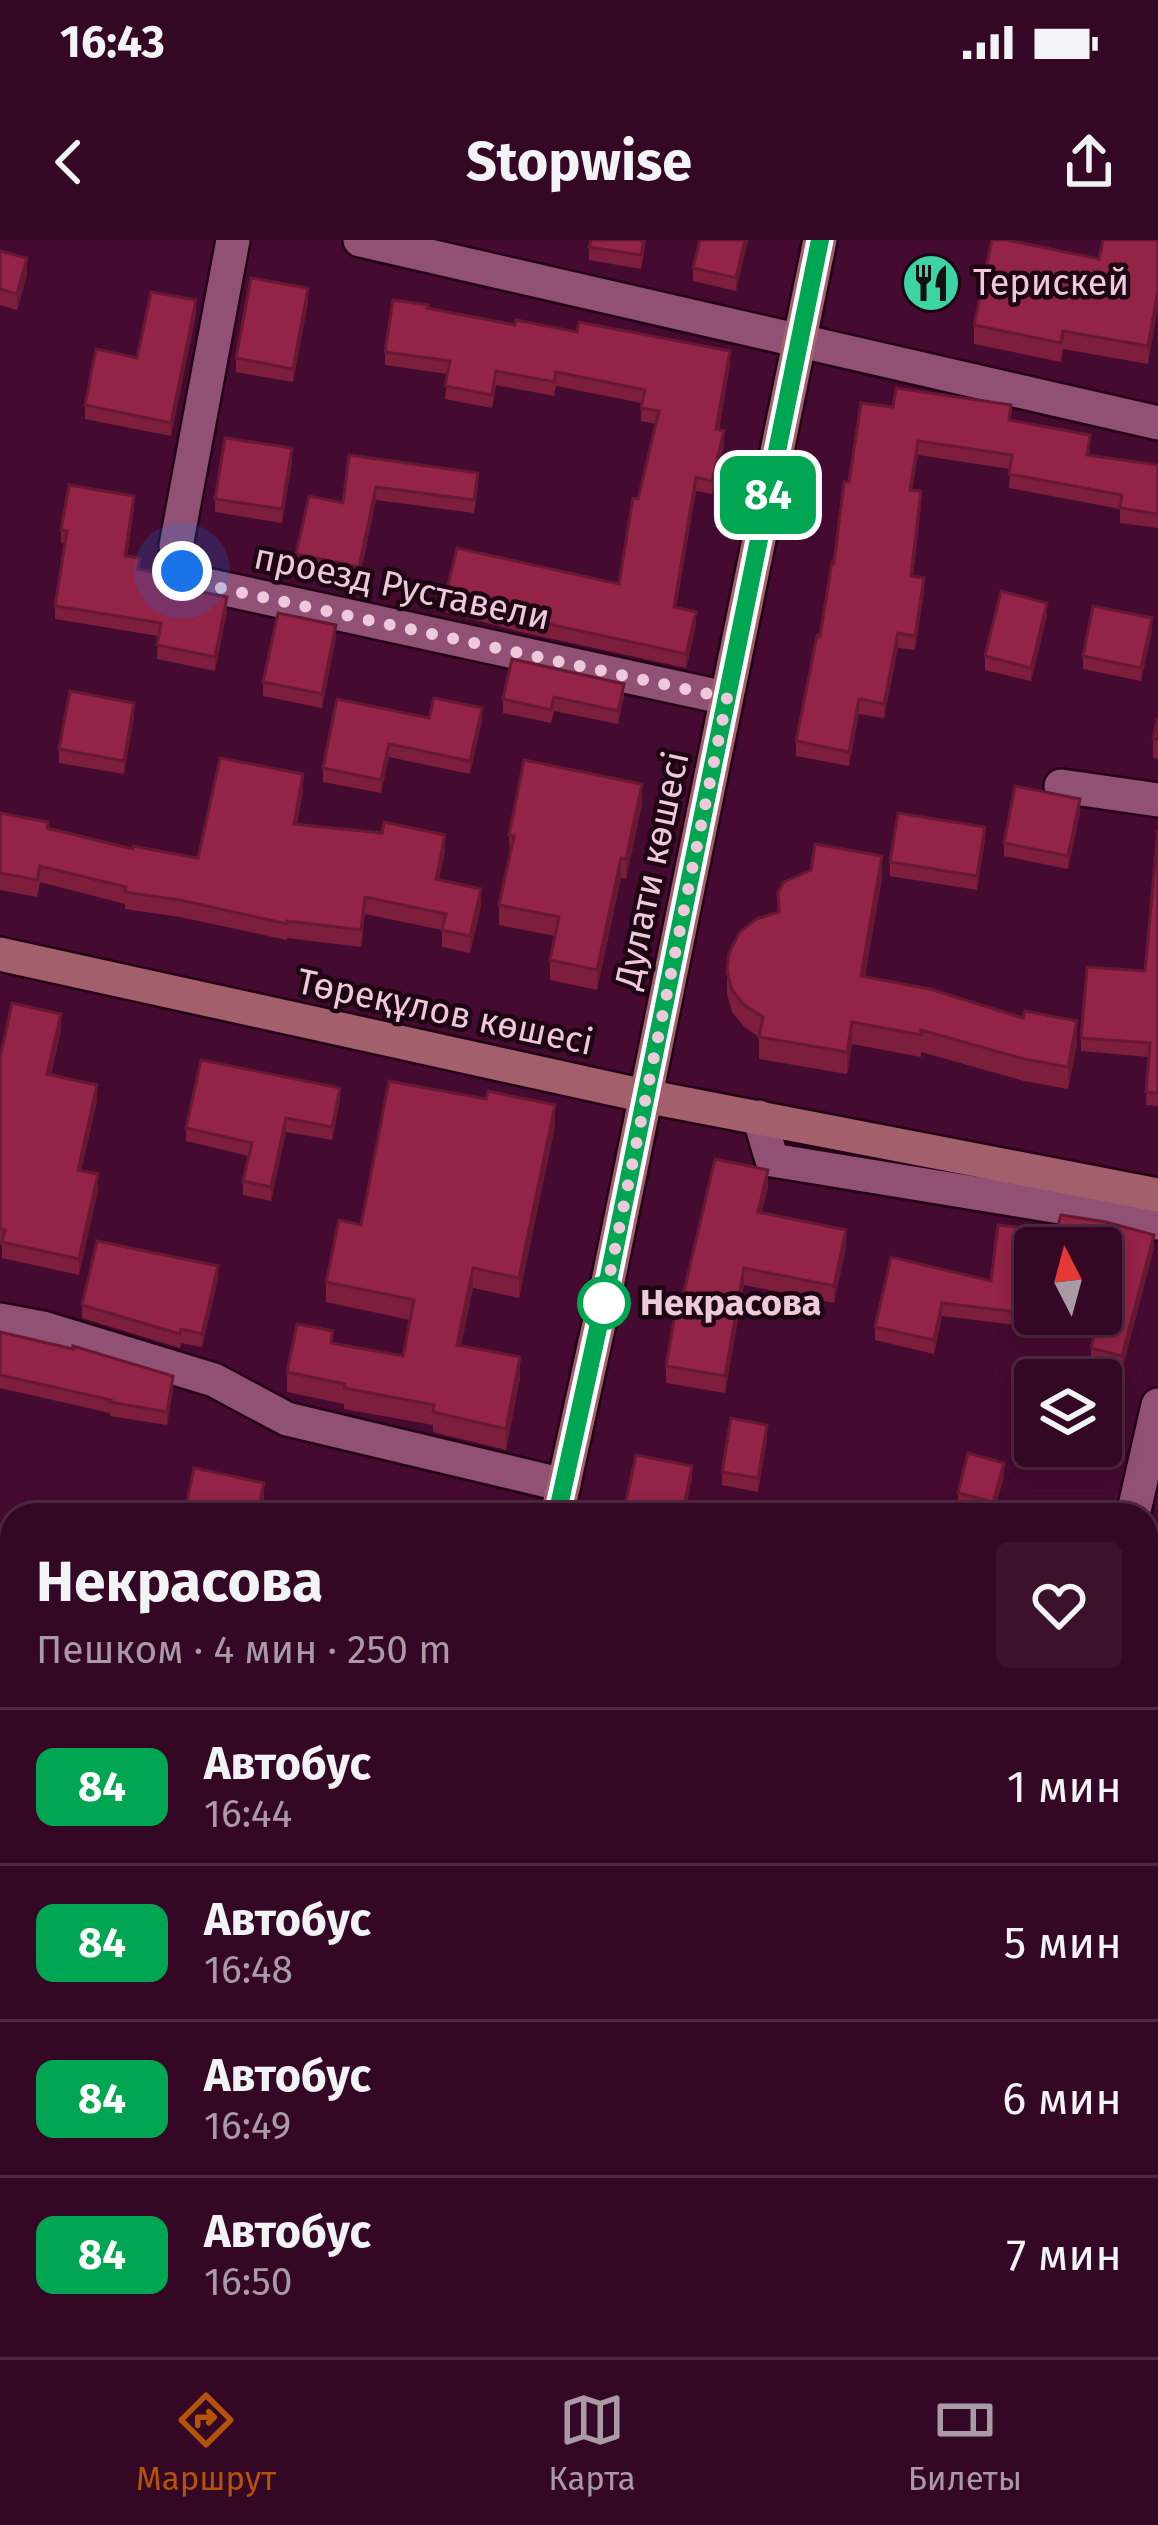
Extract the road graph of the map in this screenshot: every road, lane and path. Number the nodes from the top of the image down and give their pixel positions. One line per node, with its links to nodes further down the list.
1 (232, 240): 7 (street, проезд Руставели)
2 (360, 240): 4 (street)
3 (820, 240): 5 (main road, Дулати көшесі)
4 (452, 249): 5 (street)
5 (800, 341): 6 (street); 7 (main road, Дулати көшесі)
6 (1158, 423)
7 (727, 698): 11 (main road, Дулати көшесі)
8 (1061, 786): 9 (street)
9 (1158, 800)
10 (0, 954): 11 (main road, Төреқұлов көшесі)
11 (645, 1096): 12 (main road, Төреқұлов көшесі); 17 (main road, Дулати көшесі)
12 (759, 1118): 13 (main road, Төреқұлов көшесі); 14 (street)
13 (1158, 1195)
14 (1158, 1223)
15 (0, 1320): 17 (street)
16 (1158, 1405): 18 (street)
17 (560, 1500)
18 (1136, 1503)

